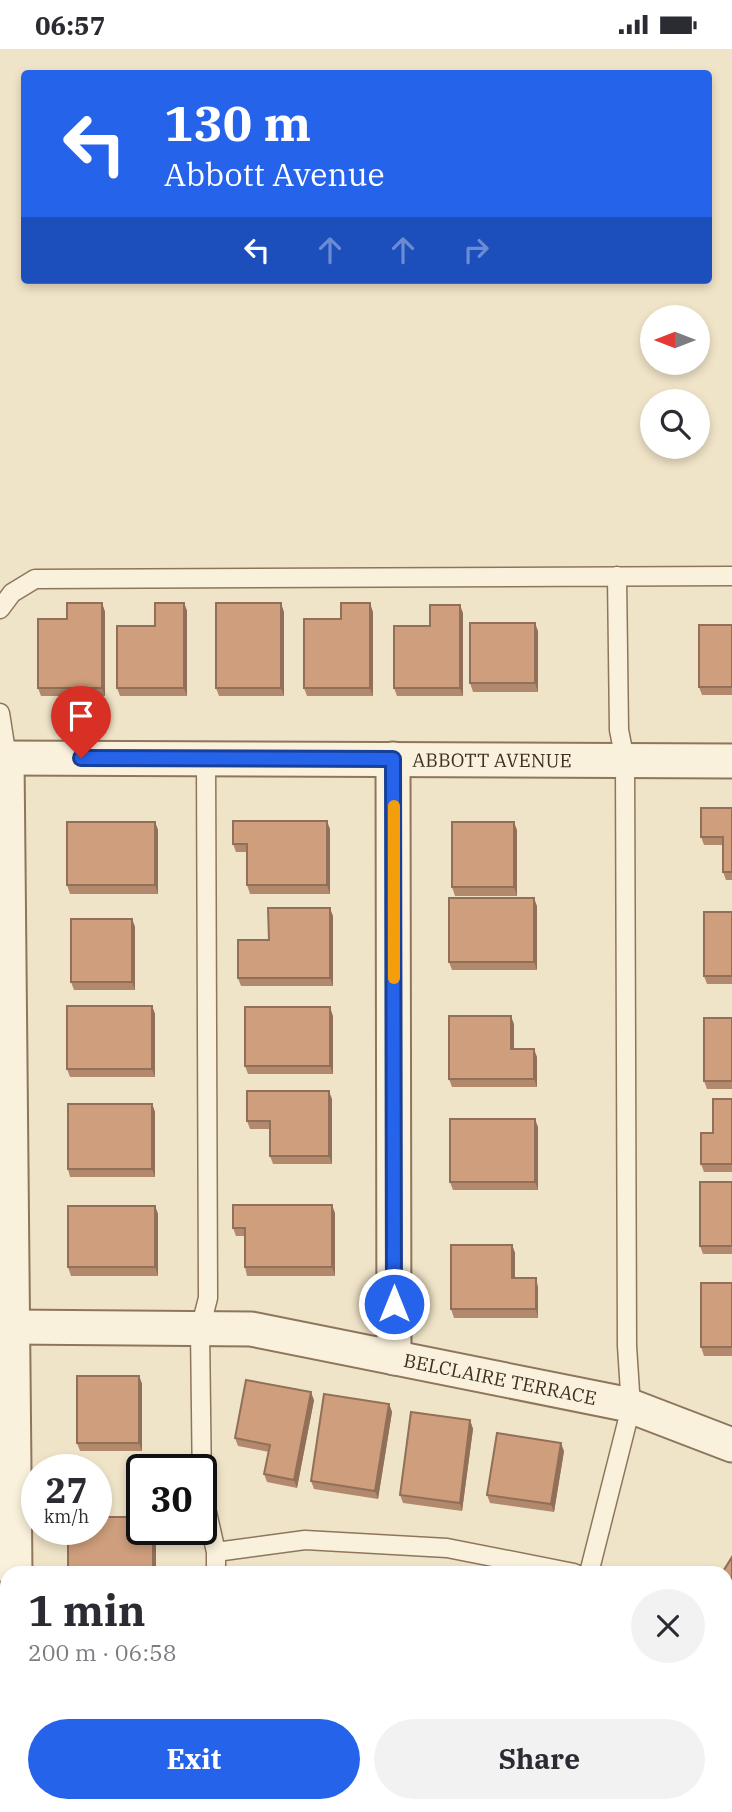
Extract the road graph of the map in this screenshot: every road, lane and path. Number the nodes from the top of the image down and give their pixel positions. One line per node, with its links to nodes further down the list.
1 (617, 576): 2 (lane); 3 (lane); 8 (lane)
2 (732, 576)
3 (0, 609)
4 (0, 713): 5 (lane)
5 (3, 758): 6 (street, ABBOTT AVENUE); 10 (street)
6 (206, 759): 7 (street, ABBOTT AVENUE); 11 (lane)
7 (393, 759): 8 (street, ABBOTT AVENUE); 12 (street)
8 (625, 760): 9 (street, ABBOTT AVENUE); 13 (lane)
9 (732, 761)
10 (11, 1327): 11 (street, BELCLAIRE TERRACE); 16 (street)
11 (200, 1329): 12 (street, BELCLAIRE TERRACE); 15 (lane)
12 (394, 1358): 13 (street, BELCLAIRE TERRACE)
13 (631, 1407): 14 (street, BELCLAIRE TERRACE); 19 (lane)
14 (732, 1445)
15 (216, 1552): 17 (lane); 18 (lane)
16 (15, 1566)
17 (216, 1566)
18 (538, 1566)
19 (591, 1566)

